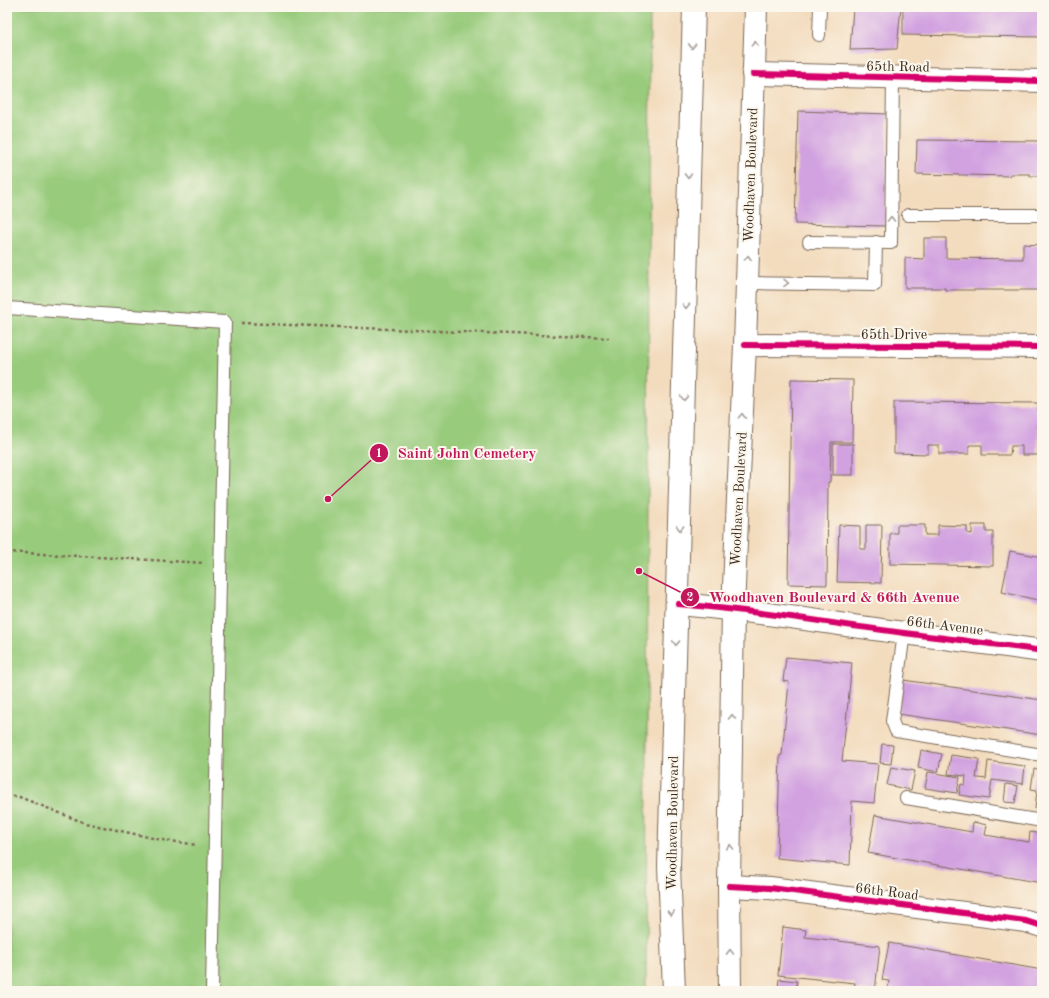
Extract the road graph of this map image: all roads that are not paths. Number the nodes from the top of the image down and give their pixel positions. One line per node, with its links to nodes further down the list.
1 (694, 7): 16 (main road, Woodhaven Boulevard, one-way to 16)
2 (756, 7): 5 (main road, Woodhaven Boulevard, one-way to 2)
3 (820, 7): 4 (lane)
4 (819, 34)
5 (753, 74): 6 (main road, 65th Road); 12 (main road, Woodhaven Boulevard, one-way to 5)
6 (893, 77): 7 (main road, 65th Road); 11 (lane, one-way to 6)
7 (1042, 81)
8 (908, 215): 9 (lane)
9 (1042, 215)
10 (808, 242): 11 (lane)
11 (876, 242): 12 (lane, one-way to 11)
12 (747, 282): 14 (main road, Woodhaven Boulevard)
13 (7, 308): 25 (lane)
14 (745, 344): 15 (main road, 65th Drive); 17 (main road, Woodhaven Boulevard, one-way to 14)
15 (1042, 347)
16 (678, 604): 17 (main road, 66th Avenue); 26 (main road, Woodhaven Boulevard, one-way to 26)
17 (733, 608): 18 (main road, 66th Avenue); 23 (main road, Woodhaven Boulevard, one-way to 17)
18 (904, 633): 19 (main road, 66th Avenue); 20 (lane)
19 (1042, 651)
20 (1042, 755)
21 (906, 798): 22 (lane)
22 (1042, 821)
23 (729, 886): 24 (main road, 66th Road); 27 (main road, Woodhaven Boulevard, one-way to 23)
24 (1042, 926)
25 (212, 991)
26 (674, 991)
27 (730, 991)

